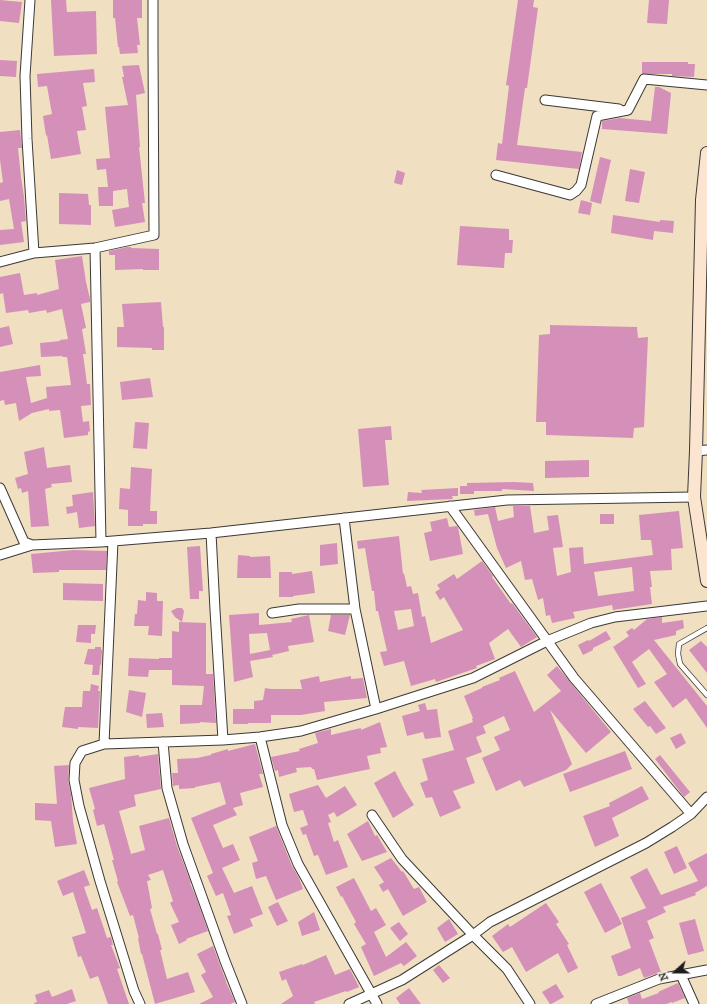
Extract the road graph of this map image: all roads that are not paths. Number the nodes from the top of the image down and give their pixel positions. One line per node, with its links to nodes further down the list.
1 (30, 0): 10 (street)
2 (153, 0): 9 (street)
3 (707, 85): 5 (street)
4 (545, 100): 5 (street)
5 (628, 110): 7 (street)
6 (707, 153): 8 (main road)
7 (496, 175)
8 (704, 201): 12 (main road)
9 (95, 248): 10 (street); 19 (street)
10 (34, 253): 11 (street)
11 (0, 262)
12 (702, 451): 14 (main road)
13 (0, 488): 20 (street)
14 (694, 497): 15 (street); 22 (main road)
15 (450, 506): 16 (street); 27 (street)
16 (344, 518): 17 (street); 24 (street)
17 (211, 533): 18 (street); 31 (street)
18 (113, 541): 19 (street); 33 (street)
19 (101, 542): 20 (street)
20 (32, 545): 21 (street)
21 (0, 555)
22 (707, 581)
23 (707, 606): 27 (street)
24 (355, 609): 25 (street); 29 (street)
25 (272, 613)
26 (707, 628): 28 (lane)
27 (547, 641): 29 (street); 35 (street)
28 (707, 695)
29 (376, 709): 30 (street)
30 (260, 737): 31 (street); 40 (street)
31 (223, 740): 32 (street)
32 (163, 742): 33 (street); 42 (street)
33 (104, 744): 41 (street)
34 (707, 797): 35 (street)
35 (690, 814): 37 (street)
36 (372, 815): 37 (street)
37 (473, 935): 40 (street); 45 (street)
38 (707, 970): 39 (street)
39 (681, 975): 46 (street); 47 (street)
40 (371, 995): 43 (street); 44 (street)
41 (140, 1004)
42 (242, 1004)
43 (349, 1004)
44 (377, 1004)
45 (530, 1004)
46 (596, 1004)
47 (694, 1004)

